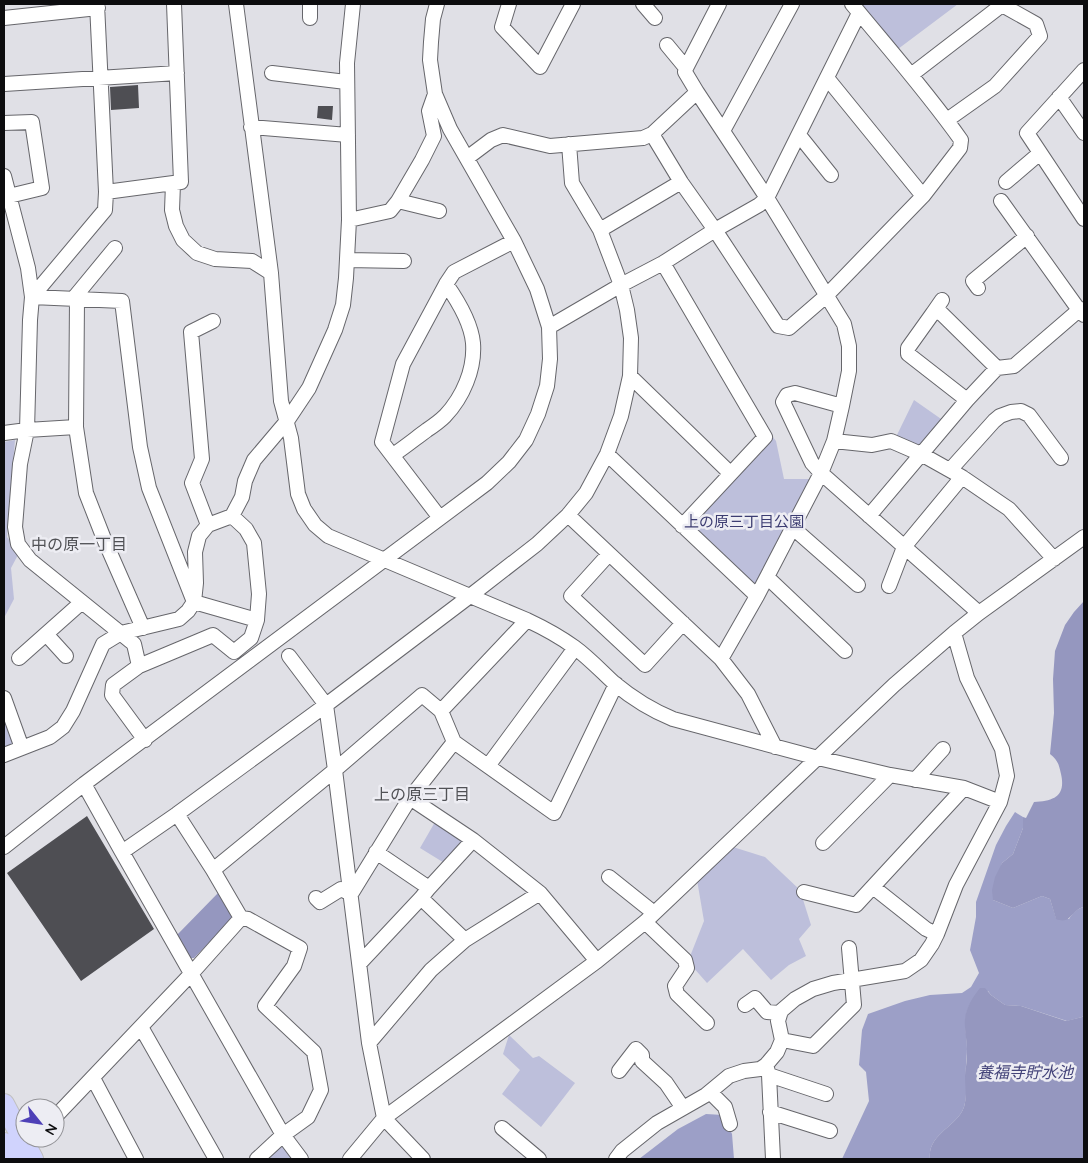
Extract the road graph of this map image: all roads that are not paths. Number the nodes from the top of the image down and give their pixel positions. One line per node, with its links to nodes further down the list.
1 (174, 4): 17 (street)
2 (236, 4): 29 (street)
3 (353, 4): 22 (street)
4 (437, 4): 25 (street)
5 (509, 4): 6 (street)
6 (573, 4)
7 (643, 4): 13 (street)
8 (719, 4): 15 (street)
9 (792, 4): 30 (street)
10 (98, 6): 12 (street); 20 (street)
11 (856, 8): 19 (street); 21 (street)
12 (4, 18)
13 (655, 18)
14 (667, 45): 15 (street)
15 (686, 68): 24 (street)
16 (1084, 70): 26 (street)
17 (177, 73): 20 (street); 42 (street)
18 (272, 73): 22 (street)
19 (911, 74): 27 (street); 27 (street)
20 (101, 78): 23 (street); 43 (street)
21 (827, 78): 34 (street); 45 (street)
22 (346, 82): 33 (street)
23 (4, 84)
24 (697, 92): 30 (street); 32 (street)
25 (435, 94): 37 (street); 47 (street)
26 (1059, 98): 31 (street); 36 (street)
27 (947, 120): 45 (street)
28 (4, 123): 44 (street)
29 (251, 127): 33 (street); 60 (street)
30 (723, 131): 46 (street)
31 (1084, 133)
32 (652, 134): 35 (street); 40 (street)
33 (348, 135): 51 (street)
34 (799, 135): 38 (street); 46 (street)
35 (569, 144): 37 (street); 52 (street)
36 (1040, 153): 41 (street); 50 (street)
37 (466, 158): 55 (street)
38 (831, 175)
39 (4, 178): 44 (street)
40 (681, 182): 52 (street); 53 (street)
41 (1006, 182)
42 (173, 184): 43 (street); 60 (street)
43 (106, 192): 65 (street)
44 (9, 196): 65 (street)
45 (923, 196): 64 (street)
46 (767, 198): 53 (street); 64 (street)
47 (398, 201): 49 (street); 51 (street)
48 (1001, 201): 54 (street)
49 (439, 211)
50 (1084, 219)
51 (349, 220): 57 (street)
52 (600, 230): 63 (street)
53 (715, 230): 59 (street); 64 (street)
54 (1027, 236): 61 (street); 68 (street)
55 (514, 241): 62 (street); 71 (street)
56 (115, 248): 66 (street)
57 (347, 260): 58 (street); 76 (street)
58 (404, 261)
59 (662, 263): 63 (street); 85 (street)
60 (271, 273): 76 (street)
61 (973, 281)
62 (446, 284): 83 (street); 83 (street)
63 (621, 285): 71 (street); 73 (street)
64 (826, 296): 75 (street)
65 (32, 297): 66 (street); 78 (street)
66 (75, 300): 77 (street); 106 (street)
67 (942, 300): 69 (street)
68 (1083, 311): 72 (street)
69 (933, 312): 72 (street); 74 (street)
70 (213, 321): 92 (street)
71 (549, 327): 91 (street)
72 (997, 368): 74 (street)
73 (630, 376): 81 (street); 85 (street)
74 (967, 400): 82 (street)
75 (842, 406): 80 (street); 86 (street)
76 (287, 421): 89 (street); 99 (street)
77 (76, 427): 78 (street); 111 (street)
78 (27, 430): 79 (street); 105 (street)
79 (4, 433)
80 (834, 441): 82 (street); 86 (street)
81 (607, 454): 88 (street); 93 (street)
82 (921, 454): 87 (street); 90 (street)
83 (394, 455): 91 (street)
84 (1061, 458): 87 (street)
85 (730, 473): 93 (street)
86 (821, 473): 90 (street); 94 (street)
87 (956, 473): 96 (street); 98 (street)
88 (568, 515): 97 (street); 103 (street)
89 (232, 516): 92 (street); 108 (street)
90 (869, 516): 96 (street)
91 (440, 518): 99 (street)
92 (208, 525): 106 (street)
93 (682, 526): 104 (street)
94 (792, 527): 100 (street); 101 (street)
95 (1084, 537): 98 (street)
96 (904, 547): 102 (street); 107 (street)
97 (609, 554): 110 (street); 110 (street)
98 (1054, 559): 107 (street)
99 (384, 560): 103 (street); 126 (street)
100 (767, 577): 104 (street); 116 (street)
101 (858, 585)
102 (889, 586)
103 (470, 596): 109 (street); 124 (street)
104 (757, 596): 120 (street)
105 (82, 602): 112 (street); 114 (street)
106 (194, 602): 108 (street); 111 (street)
107 (979, 613): 113 (street)
108 (257, 620): 121 (street)
109 (527, 620): 115 (street); 125 (street)
110 (684, 623): 120 (street)
111 (143, 628): 112 (street)
112 (121, 633): 121 (street); 129 (street)
113 (954, 633): 132 (street); 140 (street)
114 (46, 634): 117 (street); 119 (street)
115 (575, 648): 122 (street); 133 (street)
116 (845, 651)
117 (66, 656)
118 (289, 656): 124 (street)
119 (19, 658)
120 (721, 659): 128 (street)
121 (140, 666): 126 (street)
122 (616, 684): 128 (street); 133 (street)
123 (4, 698): 129 (street)
124 (326, 705): 134 (street); 141 (street)
125 (441, 711): 127 (street); 134 (street)
126 (145, 740): 137 (street)
127 (454, 742): 133 (street); 139 (street)
128 (775, 747): 132 (street)
129 (22, 748): 131 (street)
130 (943, 749): 136 (street)
131 (4, 755)
132 (818, 758): 135 (street); 156 (street)
133 (488, 766)
134 (335, 770): 147 (street); 153 (street)
135 (890, 775): 136 (street); 143 (street)
136 (915, 780): 138 (street)
137 (84, 784): 144 (street); 145 (street)
138 (964, 788): 140 (street); 149 (street)
139 (410, 798): 142 (street); 146 (street)
140 (1000, 802): 157 (street)
141 (177, 814): 145 (street); 147 (street)
142 (473, 840): 151 (street); 152 (street)
143 (823, 843)
144 (4, 847)
145 (122, 852): 162 (street)
146 (376, 852): 151 (street); 153 (street)
147 (213, 870): 155 (street)
148 (609, 877): 156 (street)
149 (873, 887): 150 (street); 157 (street)
150 (804, 892)
151 (425, 893): 158 (street); 161 (street)
152 (540, 893): 158 (street); 160 (street)
153 (351, 894): 154 (street); 161 (street)
154 (316, 898)
155 (241, 918): 162 (street); 183 (street)
156 (650, 918): 160 (street); 166 (street)
157 (937, 934): 163 (street)
158 (465, 940): 169 (street)
159 (849, 948): 163 (street)
160 (597, 961): 179 (street)
161 (360, 963): 169 (street)
162 (191, 974): 167 (street); 183 (street)
163 (851, 981): 165 (street); 168 (street)
164 (745, 1005): 165 (street)
165 (780, 1013): 168 (street)
166 (707, 1023)
167 (140, 1027): 172 (street); 187 (street)
168 (782, 1040): 170 (street)
169 (369, 1043): 179 (street)
170 (768, 1070): 173 (street); 174 (street); 178 (street)
171 (619, 1071): 177 (street)
172 (93, 1078): 176 (street); 186 (street)
173 (710, 1092): 177 (street); 180 (street)
174 (826, 1094)
175 (4, 1104): 185 (highway)
176 (65, 1107)
177 (683, 1108): 193 (street)
178 (770, 1112): 182 (street); 194 (street)
179 (384, 1118): 190 (street); 191 (street)
180 (730, 1124)
181 (502, 1128): 192 (street)
182 (830, 1131)
183 (283, 1135): 188 (street); 189 (street)
184 (4, 1142): 185 (highway)
185 (27, 1151)
186 (136, 1159)
187 (216, 1159)
188 (257, 1159)
189 (301, 1159)
190 (350, 1159)
191 (423, 1159)
192 (539, 1159)
193 (616, 1159)
194 (773, 1159)

